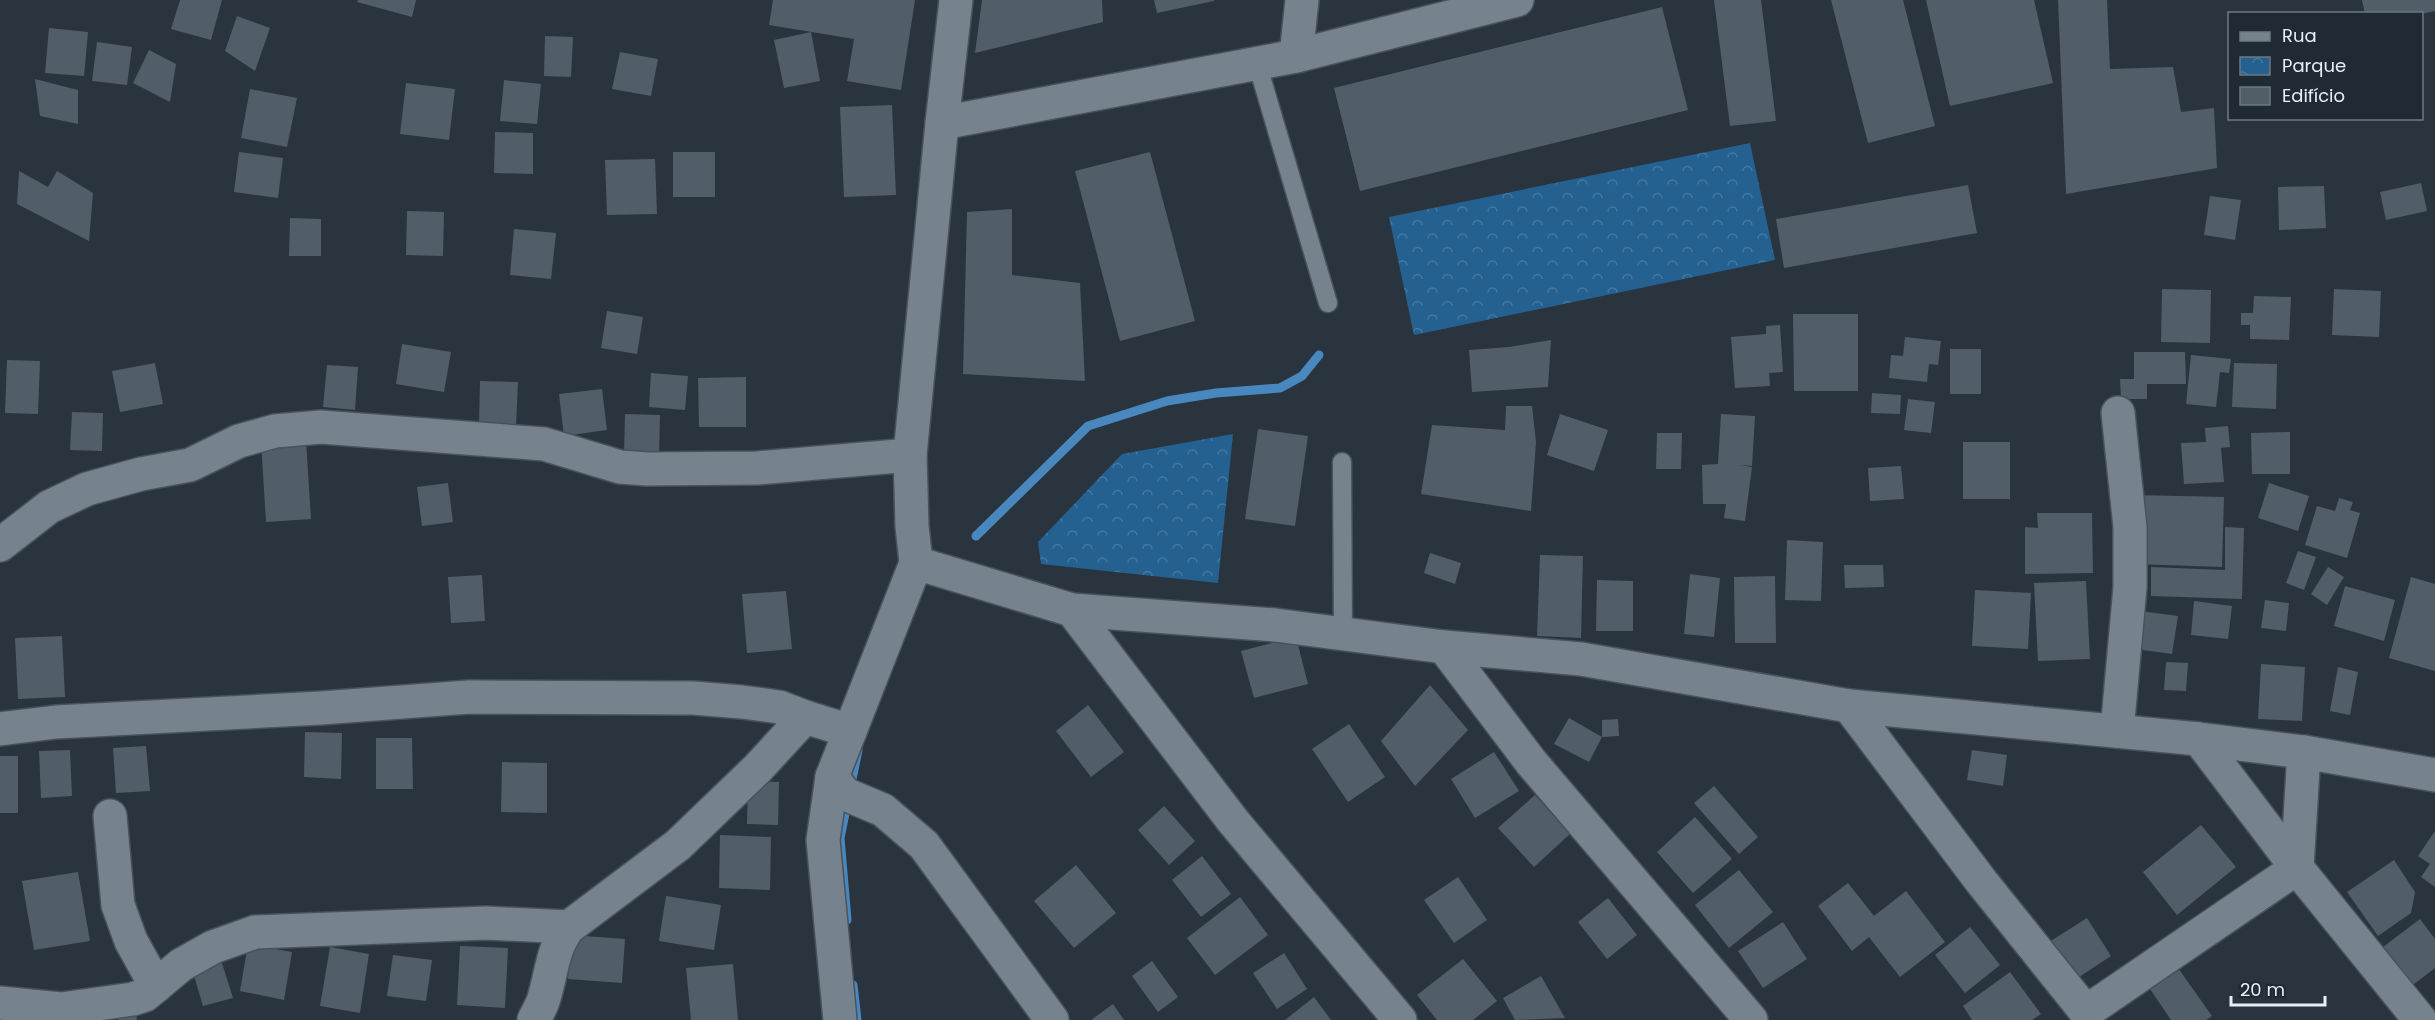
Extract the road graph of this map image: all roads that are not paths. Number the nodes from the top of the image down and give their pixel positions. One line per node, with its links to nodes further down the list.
1 (956, 0): 6 (street)
2 (1302, 0): 4 (street)
3 (1517, 0): 4 (street)
4 (1296, 56): 5 (street)
5 (1257, 63): 6 (street); 7 (lane)
6 (942, 123): 9 (street)
7 (1328, 303)
8 (2118, 413): 20 (street)
9 (910, 455): 11 (street); 12 (street)
10 (1342, 462): 14 (lane)
11 (0, 545)
12 (916, 563): 13 (street); 19 (street)
13 (1072, 610): 14 (street); 34 (street)
14 (1343, 634): 15 (street)
15 (1444, 647): 16 (street); 35 (street)
16 (1849, 706): 20 (street); 30 (street)
17 (805, 717): 18 (street); 19 (street); 27 (street)
18 (0, 729)
19 (850, 731): 24 (street)
20 (2117, 731): 21 (street)
21 (2199, 739): 22 (street); 26 (street)
22 (2304, 752): 23 (street); 26 (street)
23 (2435, 775)
24 (838, 785): 32 (street); 33 (street)
25 (110, 816): 28 (street)
26 (2297, 868): 30 (street); 36 (street)
27 (569, 927): 28 (street); 31 (street)
28 (156, 986): 29 (street)
29 (0, 1003)
30 (2085, 1017)
31 (534, 1020)
32 (840, 1020)
33 (1052, 1020)
34 (1400, 1020)
35 (1751, 1020)
36 (2420, 1020)

